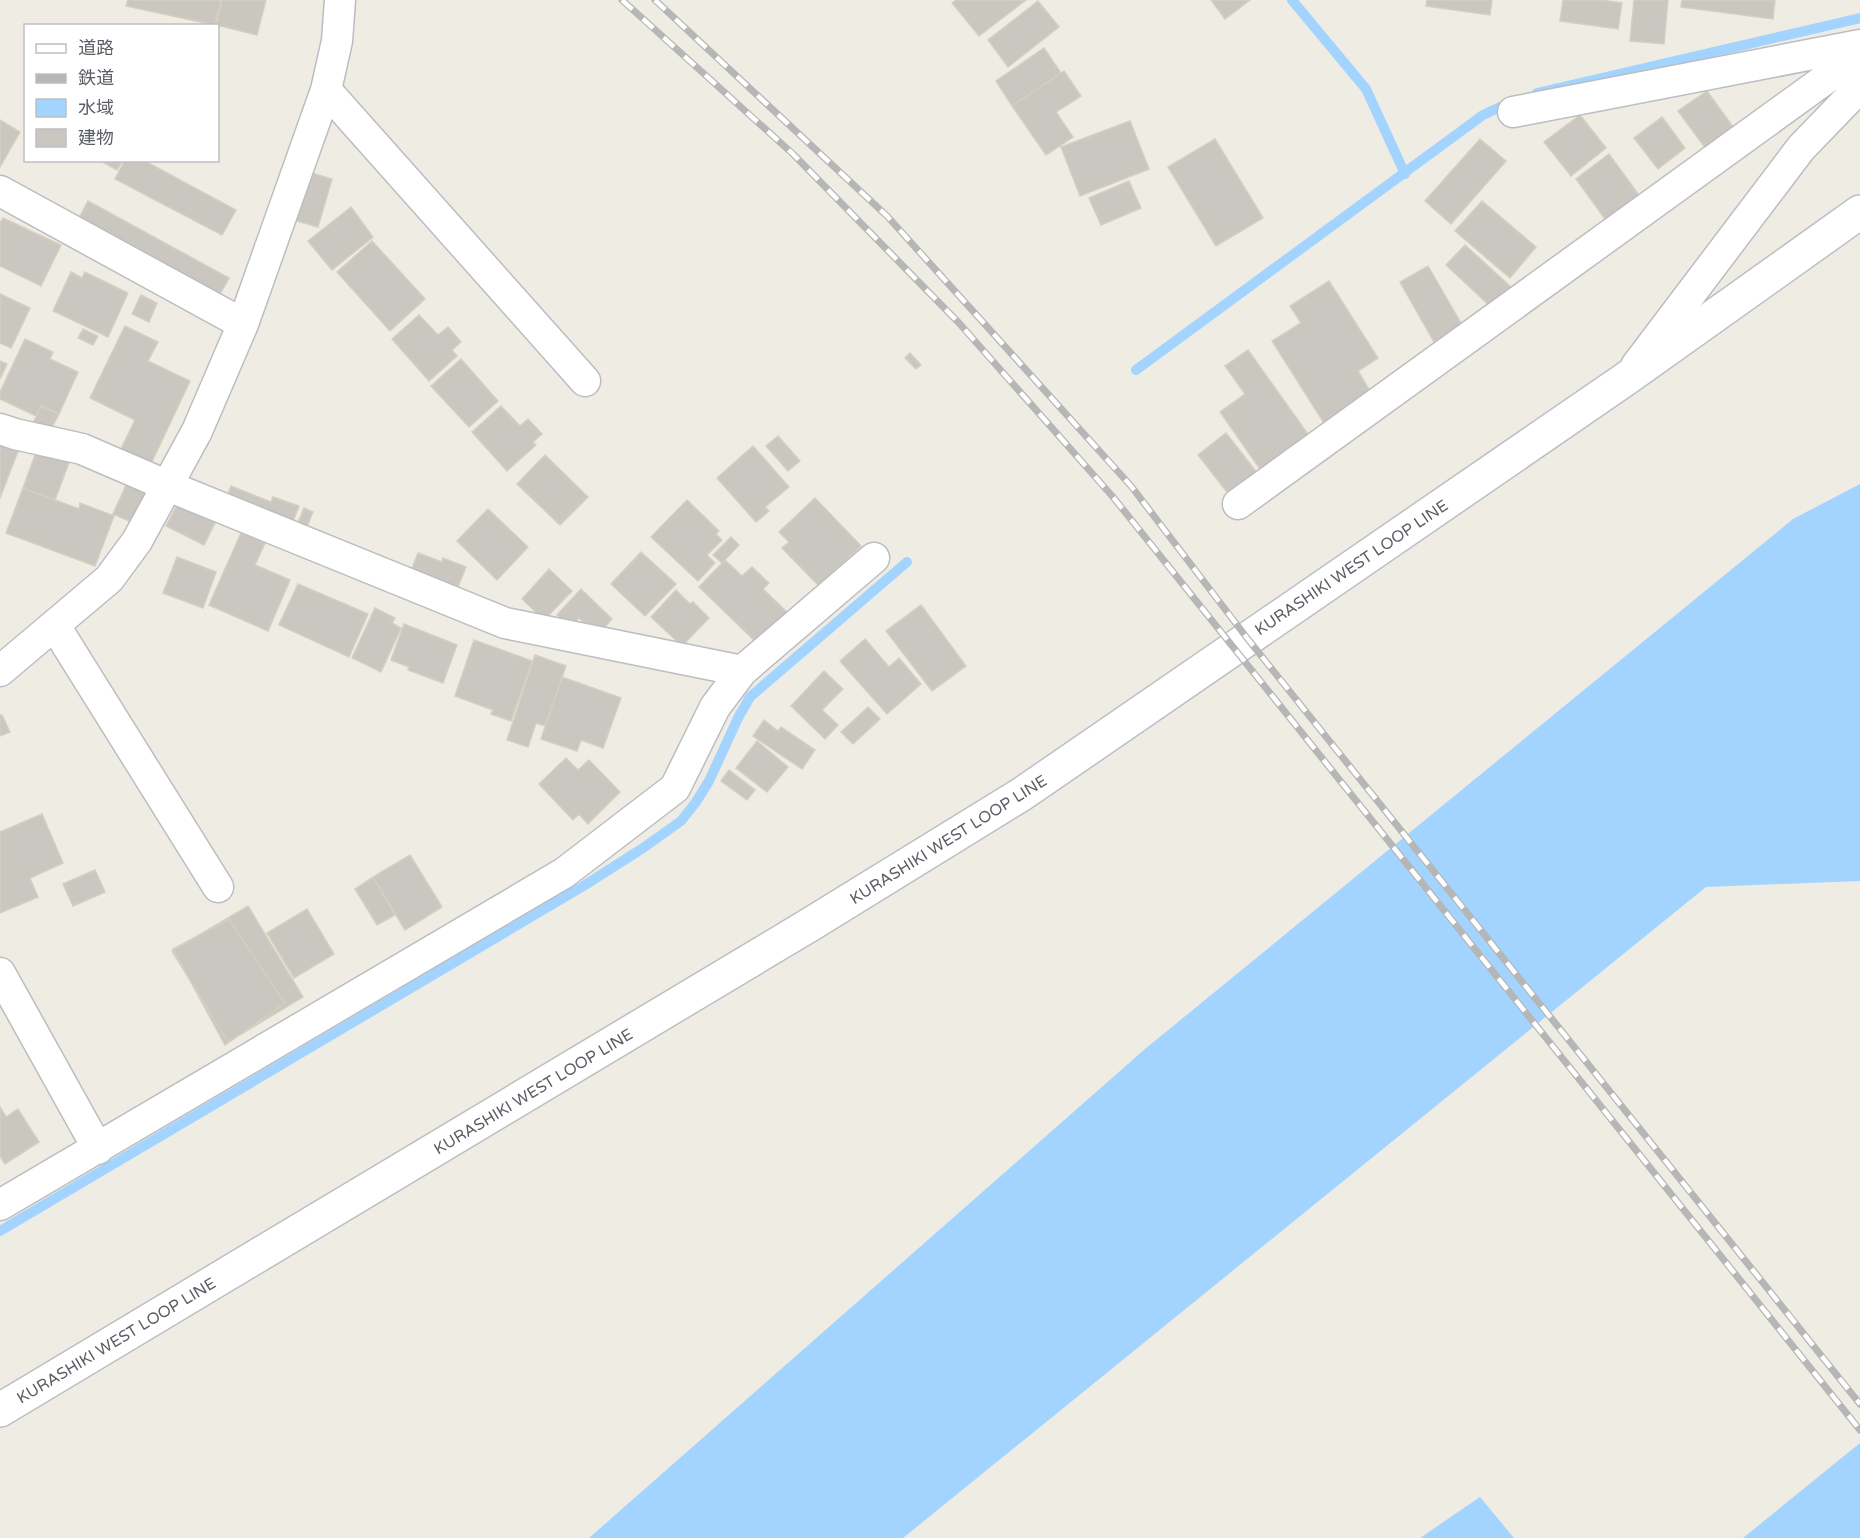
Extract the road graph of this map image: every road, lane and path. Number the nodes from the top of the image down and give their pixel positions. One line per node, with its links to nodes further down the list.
1 (340, 0): 5 (street)
2 (1860, 45): 6 (street)
3 (1860, 54): 14 (street)
4 (1860, 87): 10 (street)
5 (326, 90): 9 (street); 11 (street)
6 (1513, 112)
7 (0, 191): 9 (street)
8 (1860, 212): 10 (main road, KURASHIKI WEST LOOP LINE)
9 (243, 324): 13 (street)
10 (1627, 378): 23 (main road, KURASHIKI WEST LOOP LINE)
11 (585, 381)
12 (0, 429): 13 (street)
13 (168, 486): 16 (street); 18 (street)
14 (1238, 504)
15 (874, 558): 18 (street)
16 (55, 626): 17 (street); 19 (street)
17 (0, 671)
18 (742, 671): 21 (street)
19 (218, 887)
20 (0, 973): 21 (street)
21 (98, 1149): 22 (street)
22 (0, 1205)
23 (0, 1410)

